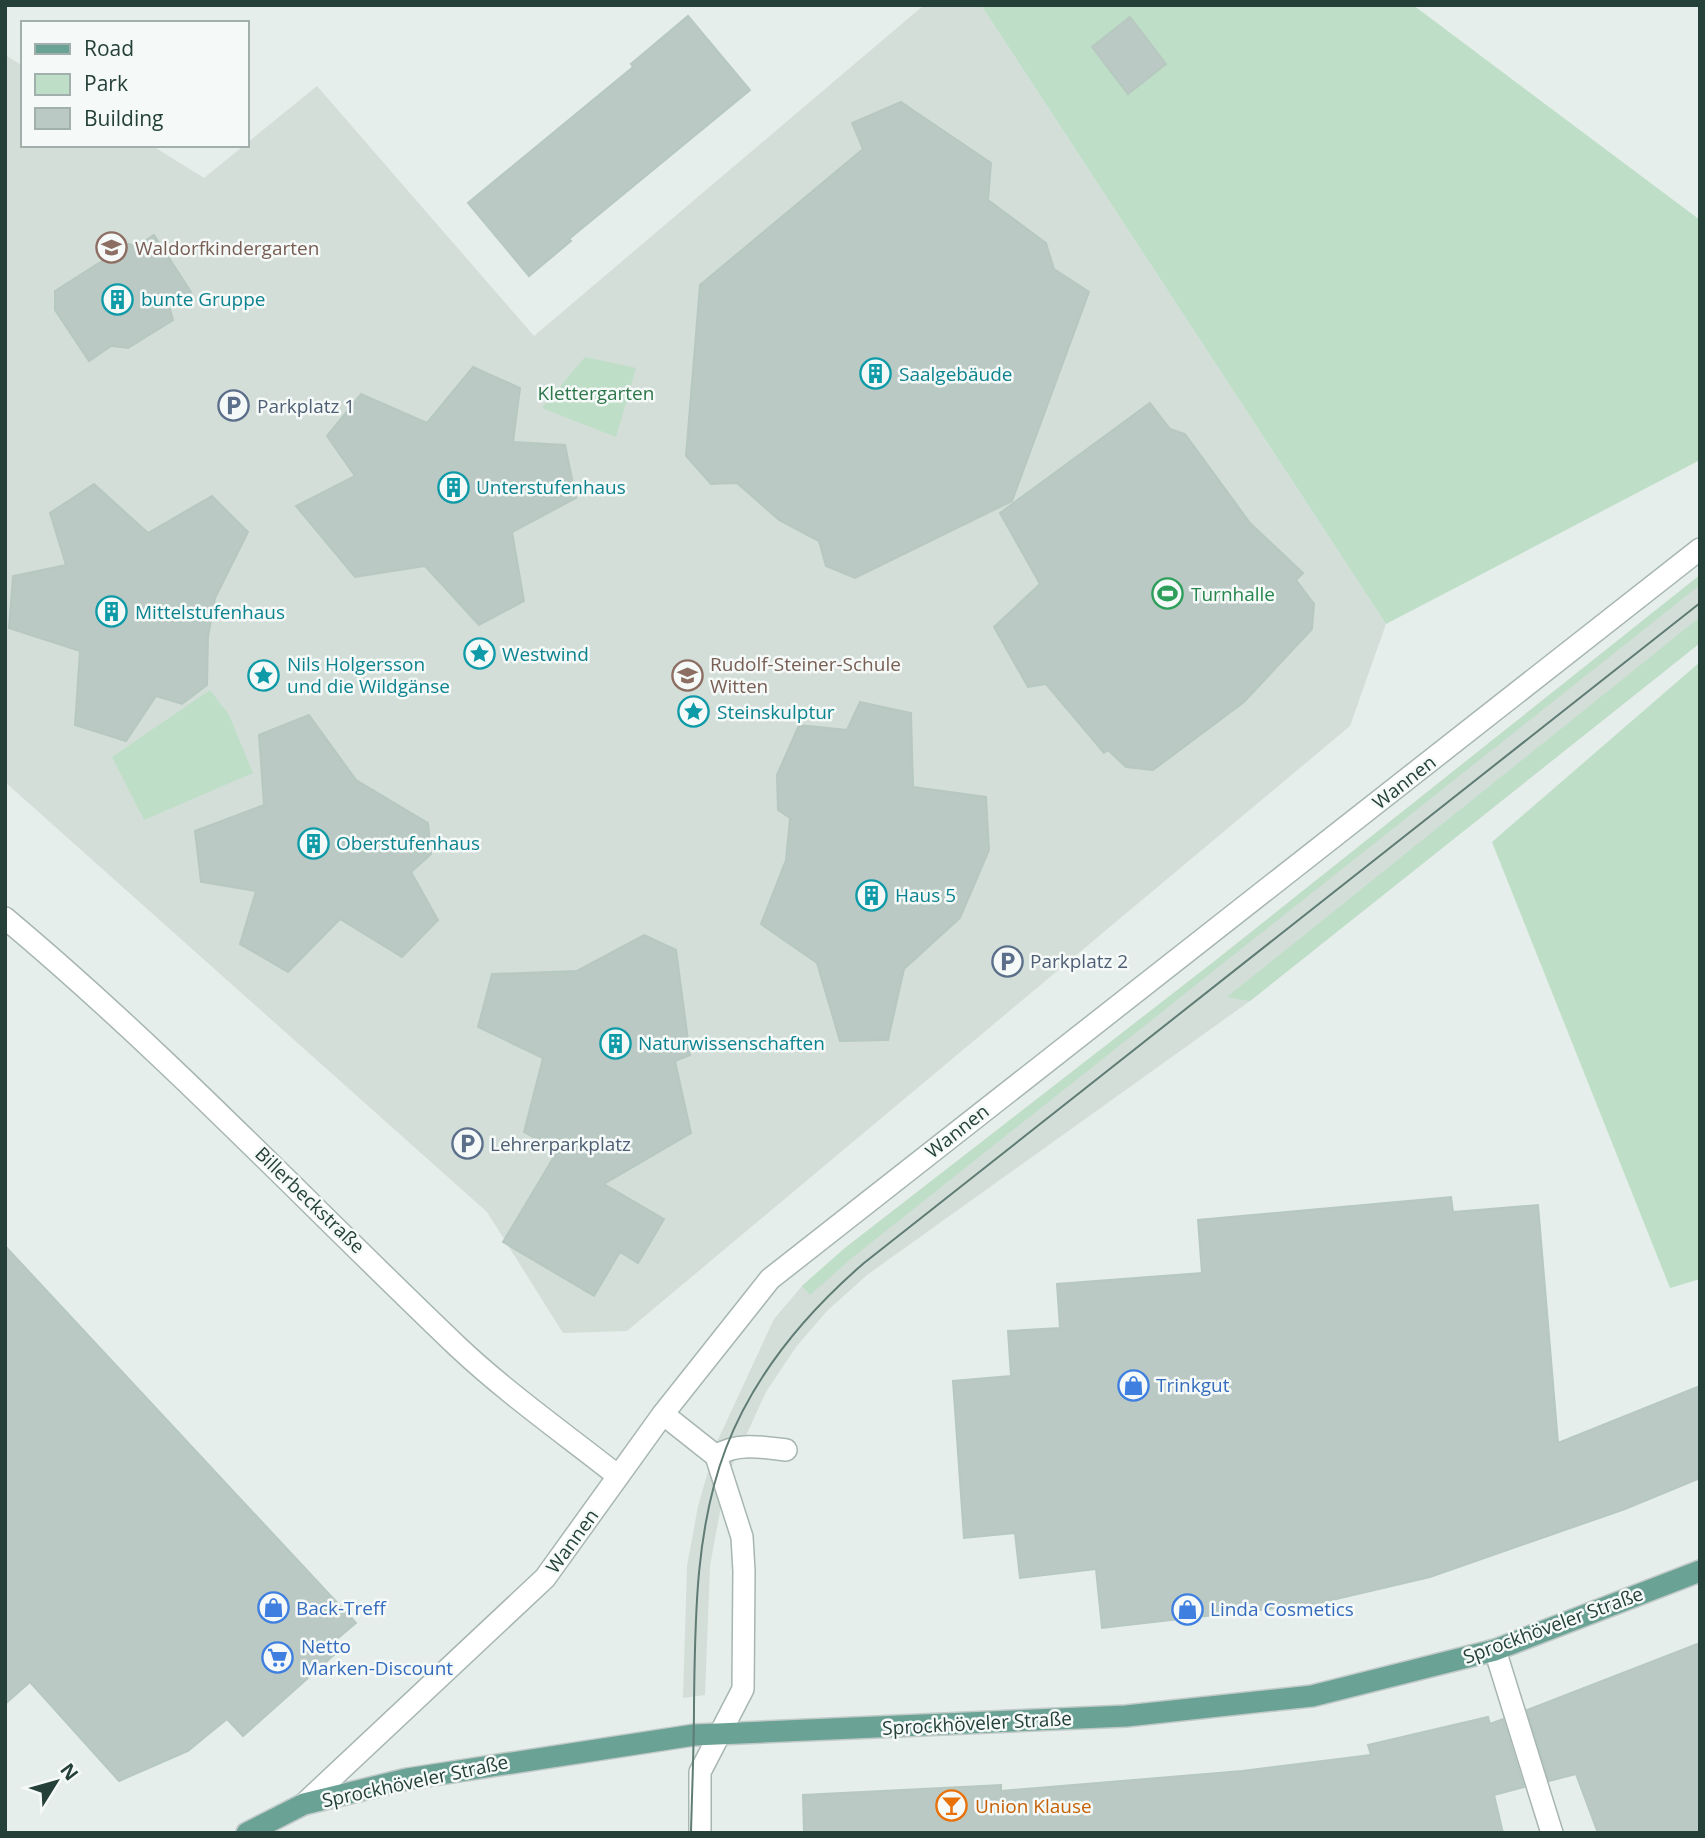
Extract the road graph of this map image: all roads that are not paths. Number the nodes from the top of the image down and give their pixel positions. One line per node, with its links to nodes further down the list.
1 (1700, 549): 3 (street, Wannen)
2 (5, 918): 6 (street, Billerbeckstraße)
3 (663, 1414): 5 (street); 6 (street, Wannen)
4 (786, 1450): 5 (street)
5 (716, 1456): 9 (street)
6 (618, 1476): 10 (street, Wannen)
7 (1700, 1571): 8 (main road, Sprockhöveler Straße)
8 (1495, 1650): 9 (main road, Sprockhöveler Straße); 13 (street)
9 (718, 1735): 10 (main road, Sprockhöveler Straße); 12 (street)
10 (304, 1804): 11 (main road, Sprockhöveler Straße)
11 (247, 1833)
12 (700, 1833)
13 (1552, 1833)

